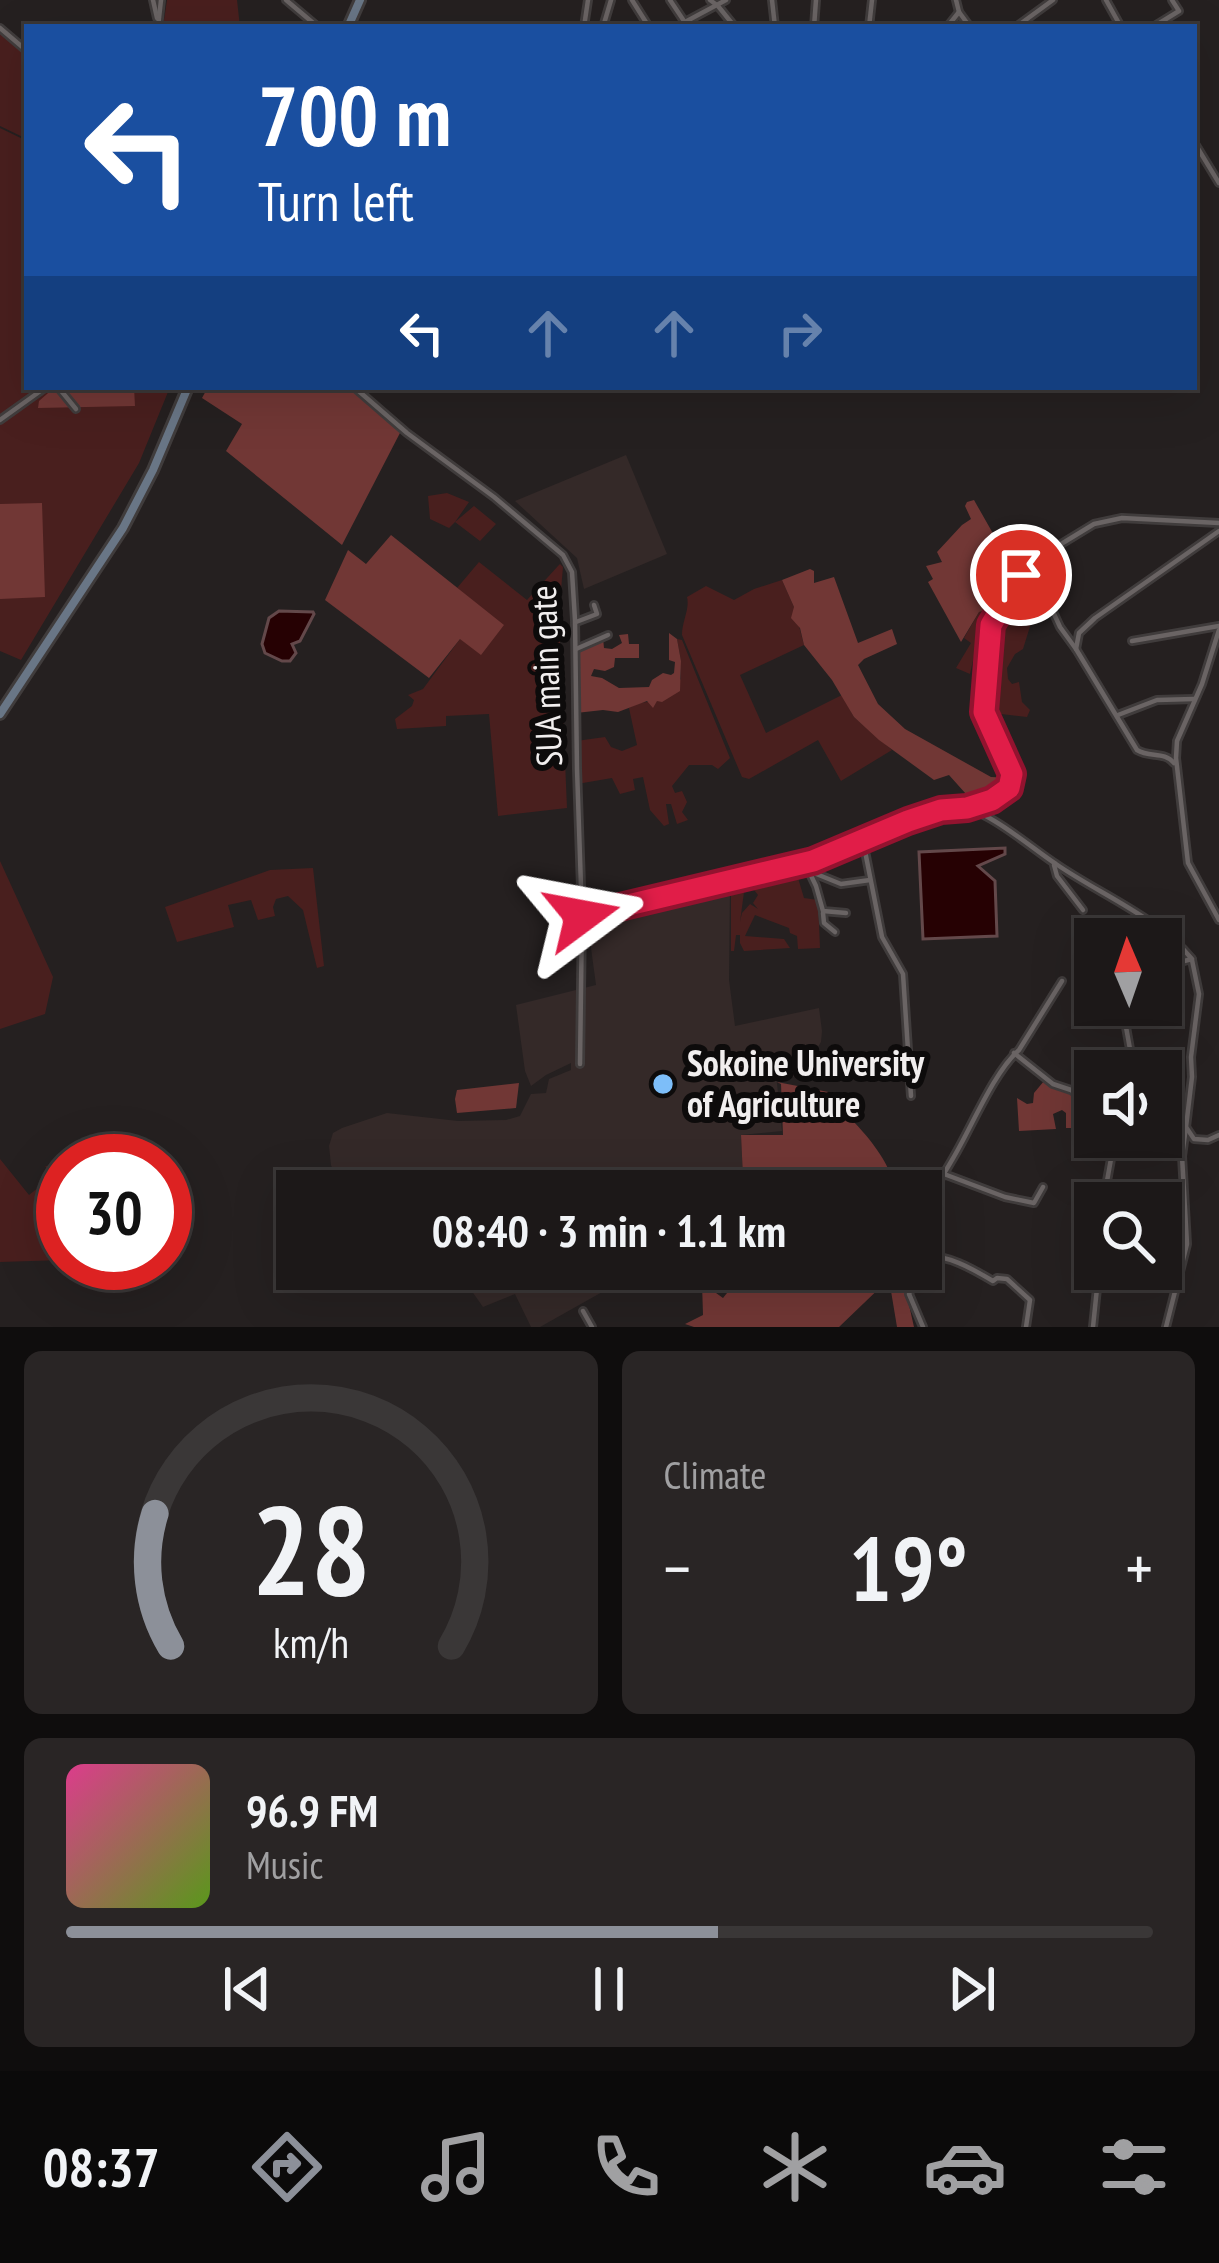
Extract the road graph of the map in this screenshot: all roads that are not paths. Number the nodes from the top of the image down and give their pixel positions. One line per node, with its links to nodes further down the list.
1 (157, 0): 13 (street)
2 (286, 0): 14 (street)
3 (611, 0): 15 (street)
4 (670, 0): 16 (street)
5 (710, 0): 11 (street)
6 (726, 0): 11 (street)
7 (956, 0): 12 (street)
8 (1053, 0): 10 (street)
9 (1172, 0): 21 (street)
10 (1044, 3): 20 (street)
11 (718, 6): 16 (street); 17 (street)
12 (959, 12): 18 (street); 19 (street)
13 (159, 24)
14 (314, 24)
15 (606, 24)
16 (687, 24)
17 (733, 24)
18 (949, 24)
19 (968, 24)
20 (1020, 24)
21 (1158, 24)
22 (0, 28): 23 (street)
23 (24, 48)
24 (1197, 147): 25 (street)
25 (1219, 183)
26 (42, 390): 31 (street)
27 (60, 390): 30 (street)
28 (187, 390): 43 (main road)
29 (357, 390): 36 (street, SUA main gate)
30 (76, 409)
31 (0, 420)
32 (1219, 523): 34 (street)
33 (1219, 531): 40 (street)
34 (1022, 574): 40 (street); 48 (street)
35 (594, 605): 36 (street)
36 (575, 622): 41 (street, SUA main gate)
37 (1219, 628): 39 (street); 42 (street)
38 (608, 635): 41 (street)
39 (1132, 641)
40 (1076, 649): 44 (street)
41 (576, 650): 57 (street, SUA main gate)
42 (1194, 699): 44 (street); 45 (street)
43 (0, 714)
44 (1116, 716): 46 (street)
45 (1177, 741): 46 (street); 47 (street)
46 (1160, 755): 47 (street)
47 (1176, 769): 58 (street)
48 (967, 808): 49 (street); 50 (street)
49 (863, 841): 51 (street); 53 (street)
50 (1053, 862): 54 (street); 60 (street)
51 (805, 863): 52 (street); 57 (street)
52 (809, 871): 53 (street); 55 (street)
53 (870, 880): 66 (street)
54 (1083, 910)
55 (823, 911): 56 (street); 59 (street)
56 (846, 913)
57 (582, 916): 64 (street, SUA main gate)
58 (1219, 920)
59 (835, 932)
60 (1192, 959): 61 (street); 67 (street)
61 (1182, 962)
62 (1062, 981): 63 (street)
63 (1014, 1054): 65 (street); 69 (street)
64 (580, 1064)
65 (1074, 1092)
66 (911, 1096)
67 (1186, 1127): 68 (street); 80 (street)
68 (1219, 1135)
69 (944, 1174): 70 (street); 71 (street)
70 (942, 1177)
71 (1043, 1187)
72 (942, 1262): 78 (street)
73 (911, 1290): 77 (street)
74 (1097, 1290): 79 (street)
75 (584, 1311): 76 (street)
76 (592, 1327)
77 (923, 1327)
78 (1026, 1327)
79 (1094, 1327)
80 (1166, 1327)

